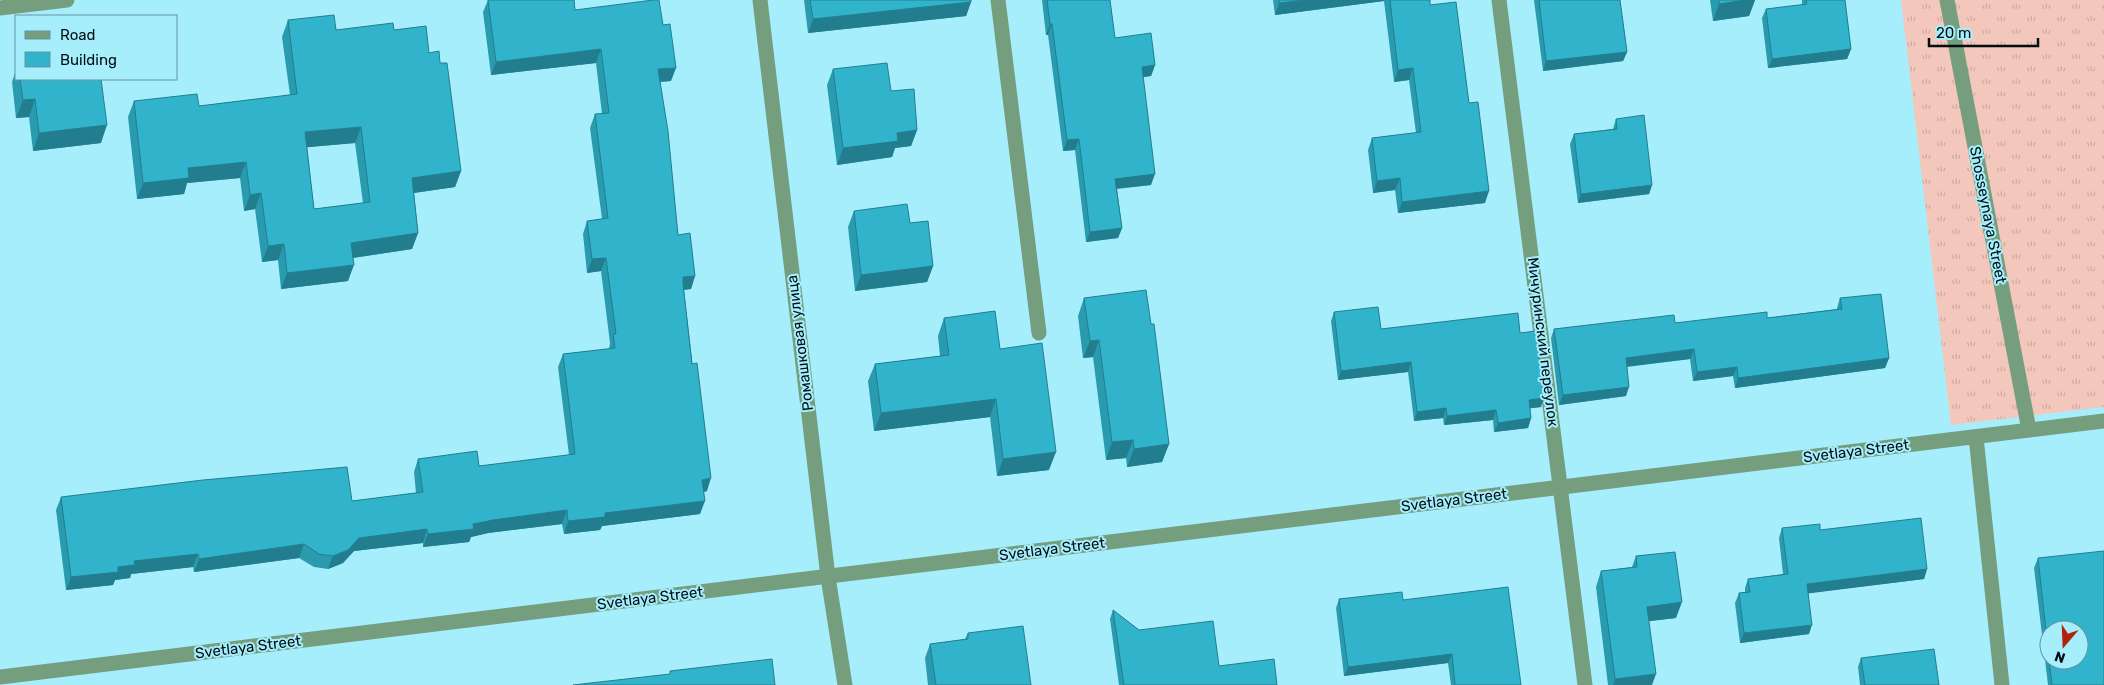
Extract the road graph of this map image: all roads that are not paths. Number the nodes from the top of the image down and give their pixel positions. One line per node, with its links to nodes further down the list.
1 (66, 0): 6 (street)
2 (760, 0): 12 (street, Ромашковая улица)
3 (998, 0): 7 (street)
4 (1499, 0): 11 (street, Мичуринский переулок)
5 (1947, 0): 9 (street, Shosseynaya Street)
6 (0, 8)
7 (1039, 333)
8 (2104, 421): 9 (street, Svetlaya Street)
9 (2029, 430): 10 (street, Svetlaya Street)
10 (1976, 437): 11 (street, Svetlaya Street); 16 (street)
11 (1562, 487): 12 (street, Svetlaya Street); 15 (street, Мичуринский переулок)
12 (828, 577): 13 (street, Svetlaya Street); 14 (street, Ромашковая улица)
13 (0, 677)
14 (845, 685)
15 (1585, 685)
16 (2002, 685)

